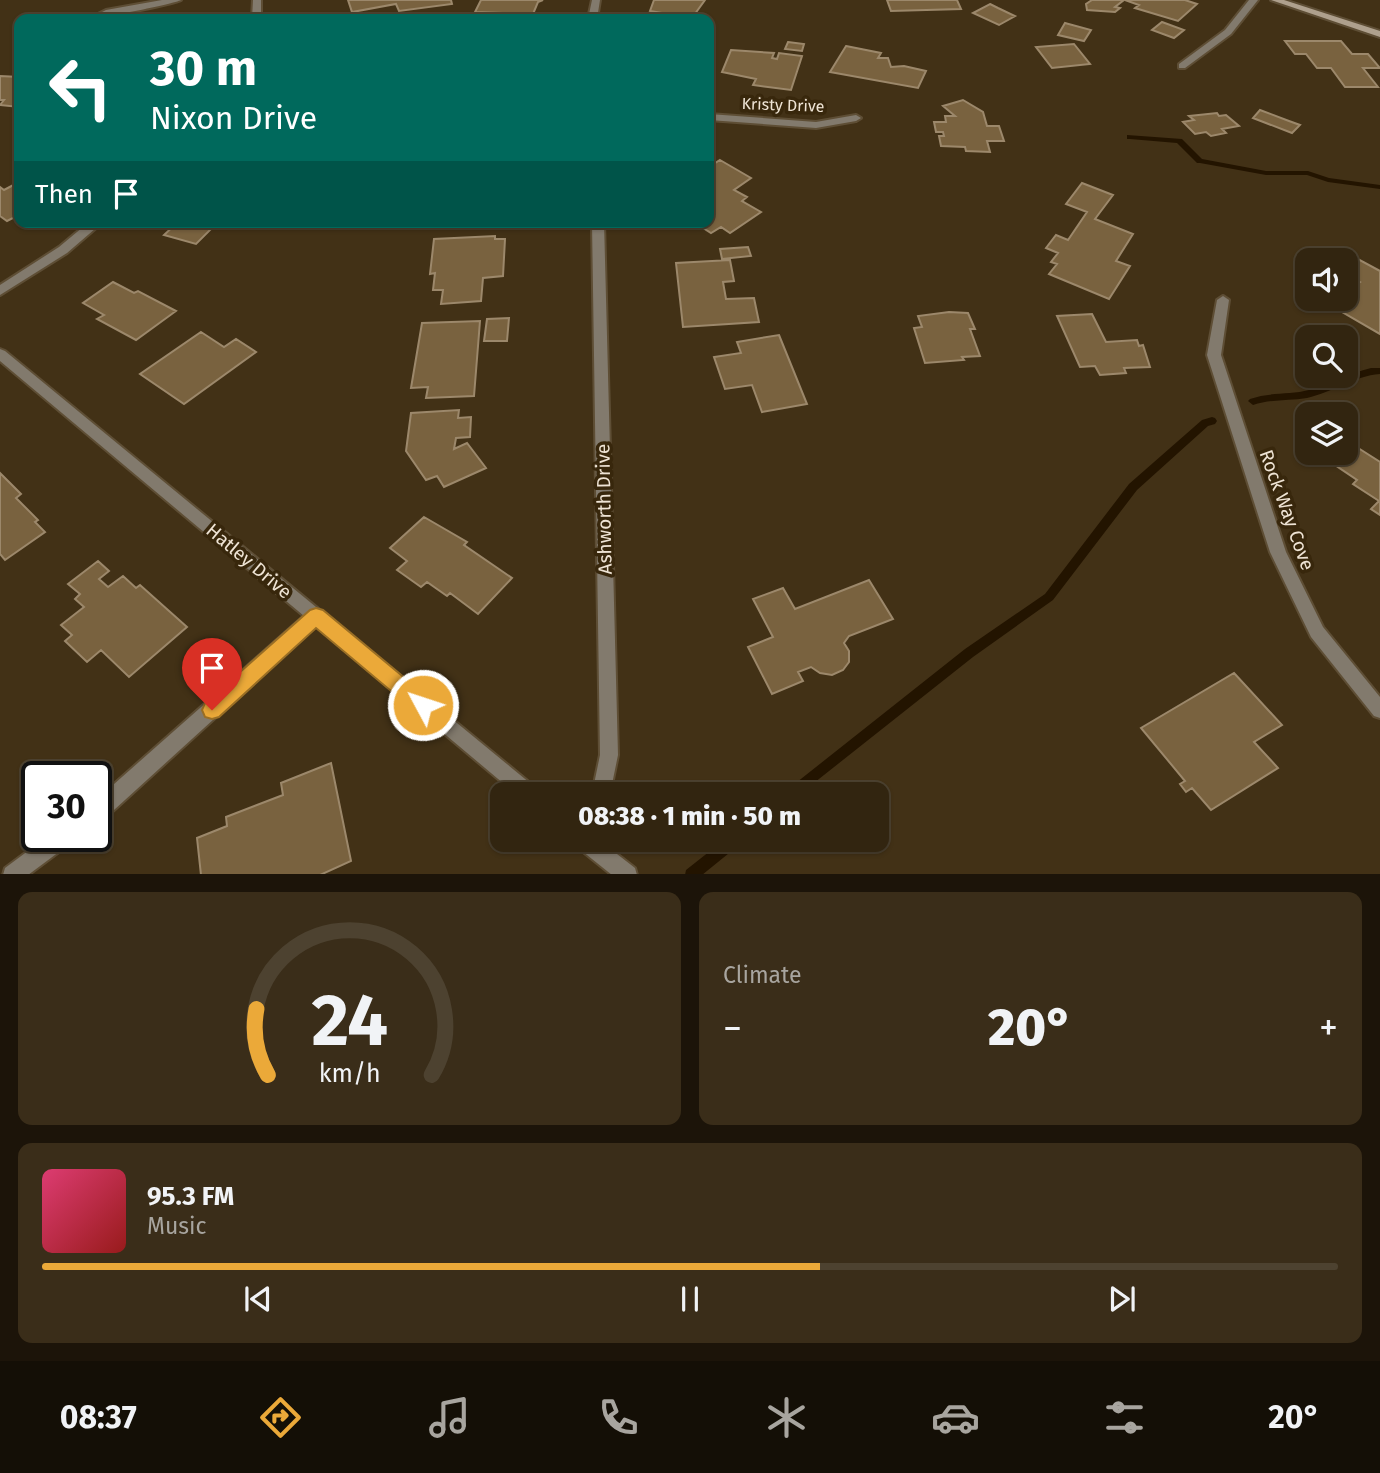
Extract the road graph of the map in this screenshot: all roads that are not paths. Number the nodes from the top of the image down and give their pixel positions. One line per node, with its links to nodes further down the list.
1 (177, 0): 4 (street)
2 (1254, 0): 6 (street)
3 (1275, 0): 5 (street)
4 (104, 14)
5 (1380, 34)
6 (1182, 66)
7 (714, 117): 8 (street, Kristy Drive)
8 (856, 118)
9 (90, 228): 11 (street)
10 (598, 228): 17 (street, Ashworth Drive)
11 (0, 291)
12 (1223, 300): 15 (street, Rock Way Cove)
13 (0, 354): 14 (street, Hatley Drive)
14 (316, 616): 16 (street, Hatley Drive); 18 (street)
15 (1380, 709)
16 (516, 782)
17 (603, 782)
18 (112, 799)
19 (42, 852): 21 (street)
20 (601, 852): 22 (street)
21 (12, 874)
22 (628, 874)

